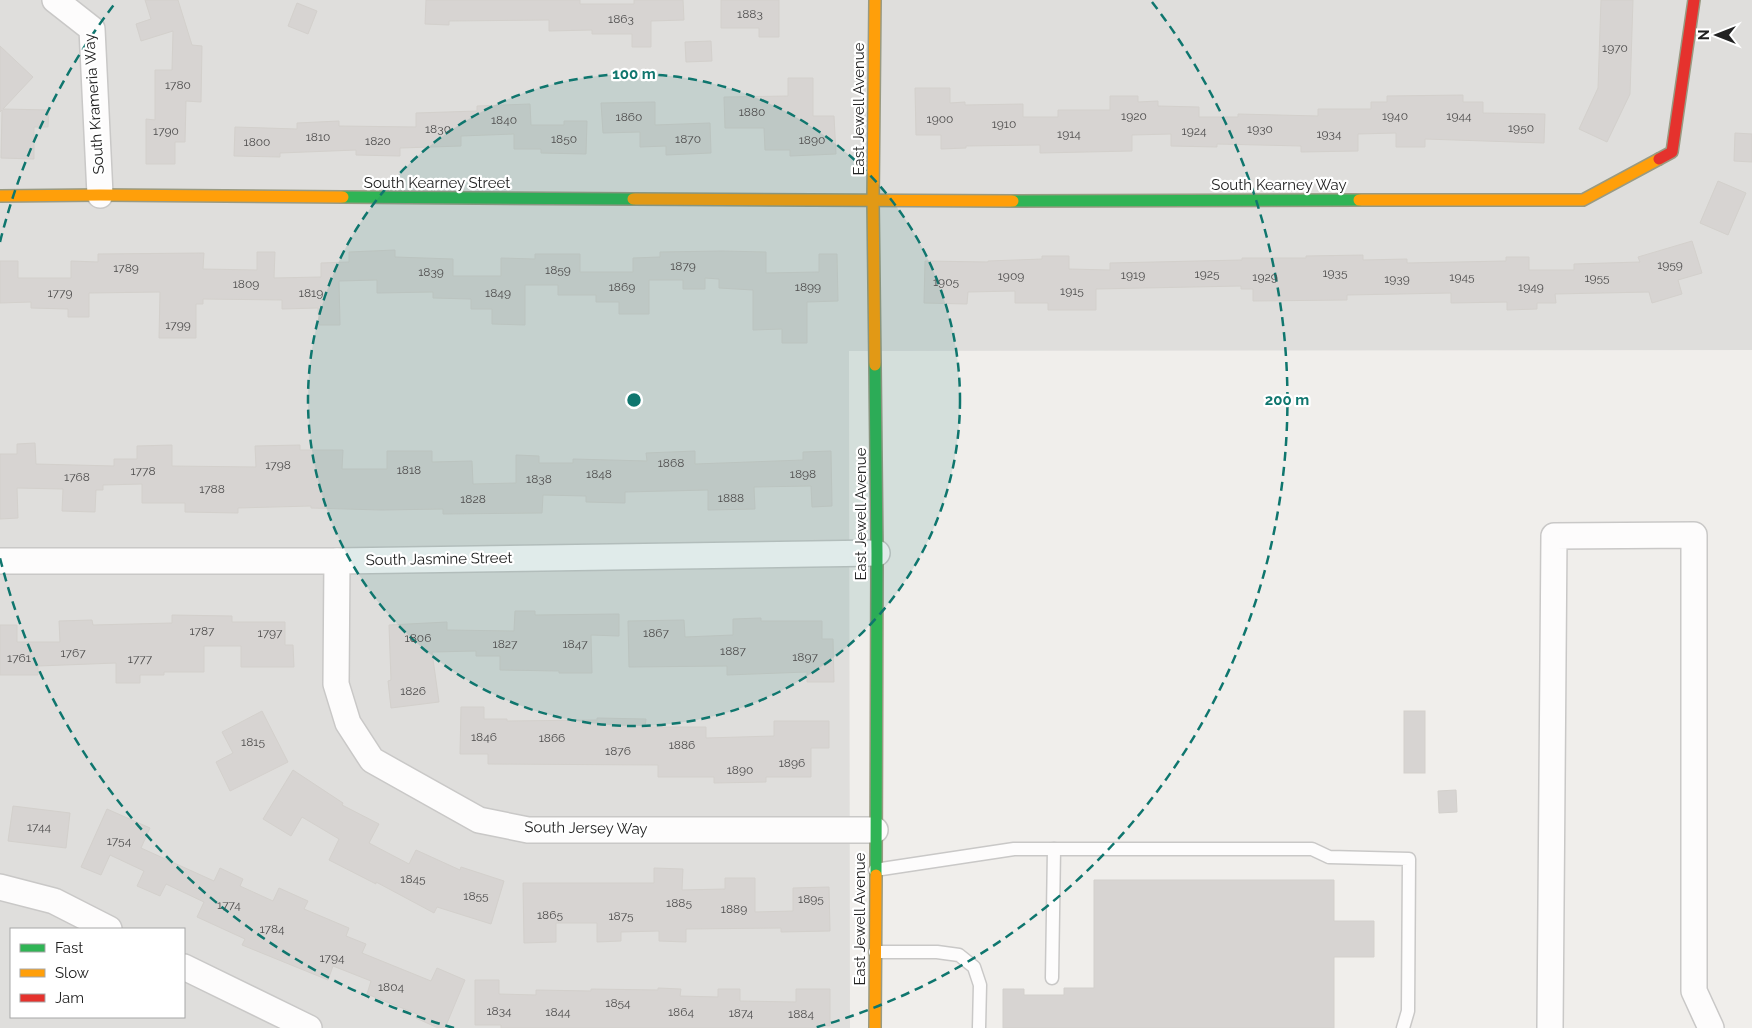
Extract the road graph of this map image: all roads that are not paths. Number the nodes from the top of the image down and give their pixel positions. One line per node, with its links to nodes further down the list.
1 (55, 0): 4 (street, South Krameria Way)
2 (875, 0): 6 (street, East Jewell Avenue)
3 (1694, 0): 6 (street, South Kearney Way)
4 (100, 195): 5 (street, South Kearney Street); 6 (street, South Kearney Street)
5 (0, 196)
6 (873, 201): 7 (street, East Jewell Avenue)
7 (877, 553): 9 (street, South Jasmine Street); 10 (street, East Jewell Avenue)
8 (0, 561): 9 (street, South Jasmine Street)
9 (337, 561): 10 (street, South Jersey Way)
10 (875, 830): 12 (street, East Jewell Avenue)
11 (1054, 849): 12 (lane); 17 (lane); 21 (lane)
12 (875, 870): 15 (street, East Jewell Avenue)
13 (0, 887): 14 (street)
14 (107, 928)
15 (875, 952): 19 (street, East Jewell Avenue); 20 (lane)
16 (185, 968): 18 (street)
17 (1052, 978)
18 (301, 1027)
19 (875, 1028)
20 (979, 1028)
21 (1403, 1028)
22 (1550, 1028): 23 (street)
23 (1711, 1028)

